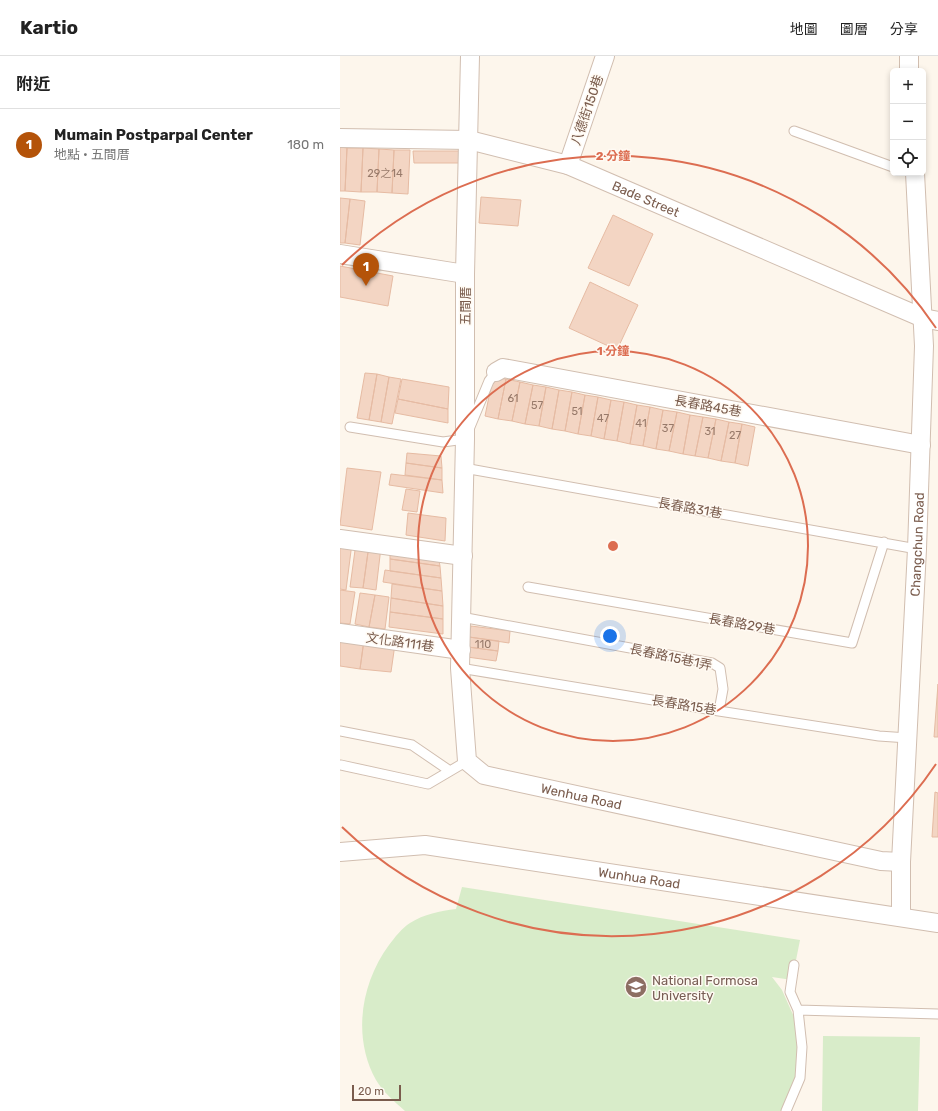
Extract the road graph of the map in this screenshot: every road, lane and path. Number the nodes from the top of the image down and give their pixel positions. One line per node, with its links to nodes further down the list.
1 (470, 56): 7 (street, 五間厝)
2 (605, 56): 8 (street, 八德街150巷)
3 (908, 56): 4 (street)
4 (909, 68)
5 (794, 131): 9 (lane)
6 (340, 138): 7 (street, Bade Street)
7 (469, 140): 8 (street, Bade Street); 12 (street, 五間厝)
8 (568, 165): 13 (street, Bade Street)
9 (890, 166)
10 (913, 176): 13 (street, Changchun Road)
11 (340, 254): 12 (street)
12 (465, 274): 16 (street, 五間厝)
13 (931, 319): 17 (street, Changchun Road)
14 (496, 372): 16 (lane); 17 (street, 長春路45巷)
15 (350, 428): 16 (lane)
16 (465, 439): 18 (street, 五間厝)
17 (921, 445): 21 (street, Changchun Road)
18 (464, 468): 20 (lane, 長春路31巷); 22 (street, 五間厝)
19 (340, 539): 22 (street)
20 (884, 542): 21 (lane, 長春路31巷); 23 (lane, 長春路29巷)
21 (917, 549): 30 (street, Changchun Road)
22 (463, 556): 24 (street)
23 (528, 587)
24 (461, 617): 26 (street); 28 (lane, 長春路15巷1弄)
25 (340, 633): 26 (street, 文化路111巷)
26 (461, 650): 27 (street)
27 (460, 668): 28 (lane, 長春路15巷); 31 (street)
28 (719, 711): 30 (lane, 長春路15巷)
29 (340, 731): 33 (lane)
30 (908, 738): 35 (street, Changchun Road)
31 (467, 761): 33 (lane); 35 (street, Wenhua Road)
32 (341, 765): 33 (lane)
33 (450, 771)
34 (340, 852): 36 (street, Wunhua Road)
35 (901, 862): 36 (street, Changchun Road)
36 (901, 916): 37 (street, Wunhua Road)
37 (938, 923)
38 (794, 965): 39 (lane)
39 (798, 1010): 40 (lane); 41 (lane)
40 (938, 1014)
41 (786, 1111)

